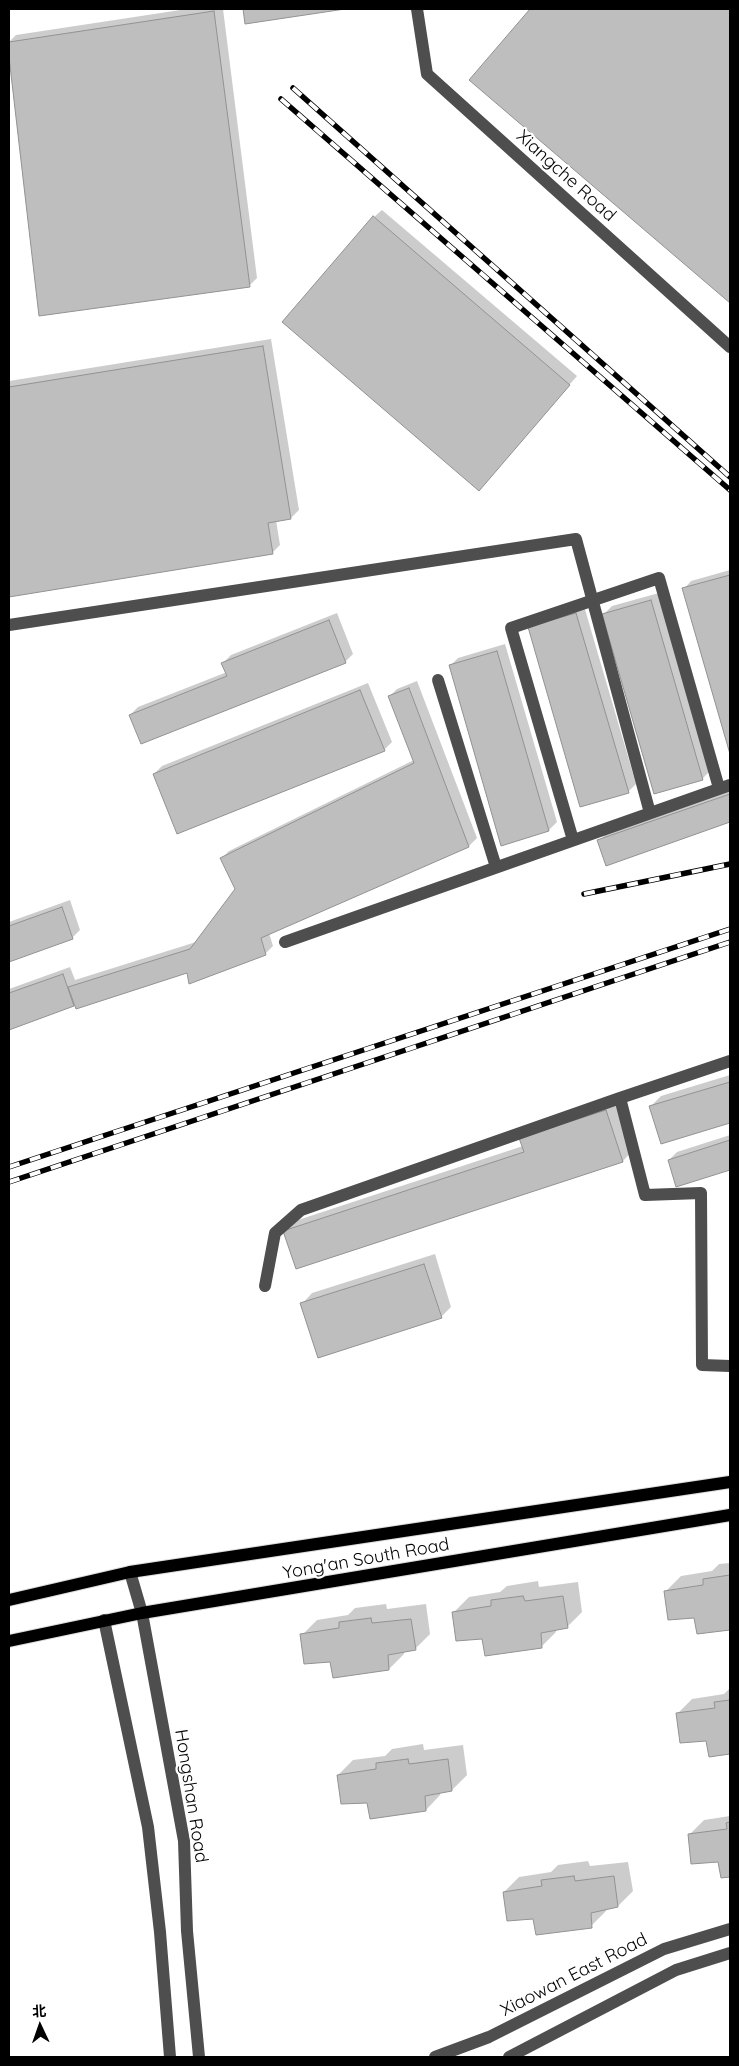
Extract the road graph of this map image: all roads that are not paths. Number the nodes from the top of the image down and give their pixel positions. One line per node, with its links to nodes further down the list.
1 (417, 9): 2 (street, Xiangche Road)
2 (730, 348)
3 (593, 599): 4 (street); 6 (street); 7 (street); 8 (street)
4 (9, 625)
5 (438, 680): 9 (street)
6 (725, 786): 7 (street)
7 (650, 813): 8 (street)
8 (573, 840): 9 (street)
9 (496, 867): 10 (street)
10 (285, 942)
11 (730, 1061): 12 (street)
12 (620, 1098): 13 (street); 14 (street)
13 (266, 1286)
14 (730, 1366)
15 (730, 1482): 17 (main road, Yong'an South Road)
16 (730, 1515): 19 (main road, Yong'an South Road)
17 (130, 1572): 18 (main road, Yong'an South Road); 19 (street, Hongshan Road)
18 (9, 1600)
19 (142, 1613): 20 (main road, Yong'an South Road); 25 (street, Hongshan Road)
20 (104, 1620): 21 (main road, Yong'an South Road); 24 (street)
21 (9, 1641)
22 (730, 1929): 26 (street, Xiaowan East Road)
23 (730, 1953): 27 (street)
24 (170, 2057)
25 (199, 2057)
26 (435, 2057)
27 (508, 2057)

